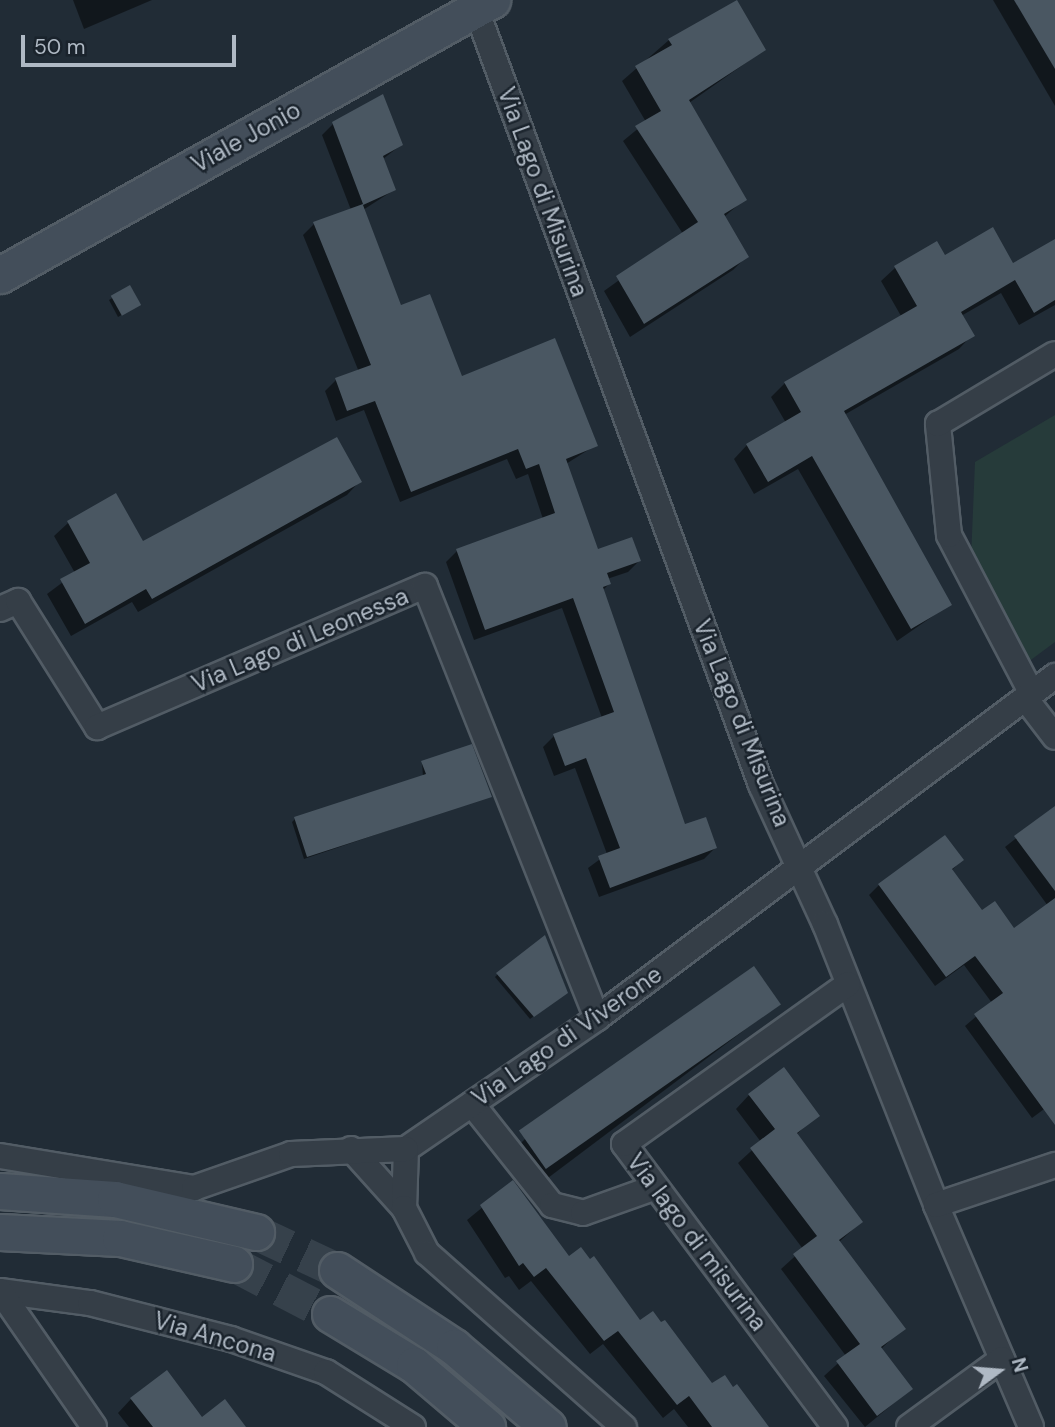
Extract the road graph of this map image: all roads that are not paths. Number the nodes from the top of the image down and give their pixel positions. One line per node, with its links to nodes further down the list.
1 (471, 3): 2 (main road, Viale Jonio); 3 (main road, Viale Jonio); 9 (street, Via Lago di Misurina)
2 (0, 247)
3 (0, 275)
4 (1055, 354): 7 (street)
5 (0, 609): 11 (street, Via Lago di Leonessa)
6 (1055, 676): 7 (street, Via Lago di Viverone)
7 (1028, 696): 8 (street); 9 (street, Via Lago di Viverone)
8 (1055, 737)
9 (801, 866): 10 (street, Via Lago di Misurina); 11 (street, Via Lago di Viverone)
10 (848, 984): 17 (street, Via lago di misurina); 19 (street, Via Lago di Misurina)
11 (597, 1018): 12 (street, Via Lago di Viverone)
12 (472, 1104): 14 (street, Via Lago di Viverone); 17 (street)
13 (351, 1149): 14 (street); 15 (street); 20 (street)
14 (406, 1149): 20 (street)
15 (0, 1156)
16 (1055, 1165): 19 (street)
17 (656, 1187): 33 (street, Via lago di misurina)
18 (0, 1191): 21 (main road)
19 (936, 1205): 27 (street, Via Lago di Misurina)
20 (404, 1208): 32 (street)
21 (256, 1232)
22 (0, 1233): 23 (main road)
23 (234, 1264)
24 (337, 1270): 31 (main road)
25 (0, 1291): 28 (street); 29 (street, Via Ancona)
26 (330, 1314): 30 (main road)
27 (1002, 1359): 34 (street); 35 (street, Via Lago di Misurina)
28 (93, 1427)
29 (413, 1427)
30 (487, 1427)
31 (548, 1427)
32 (624, 1427)
33 (835, 1427)
34 (909, 1427)
35 (1031, 1427)

